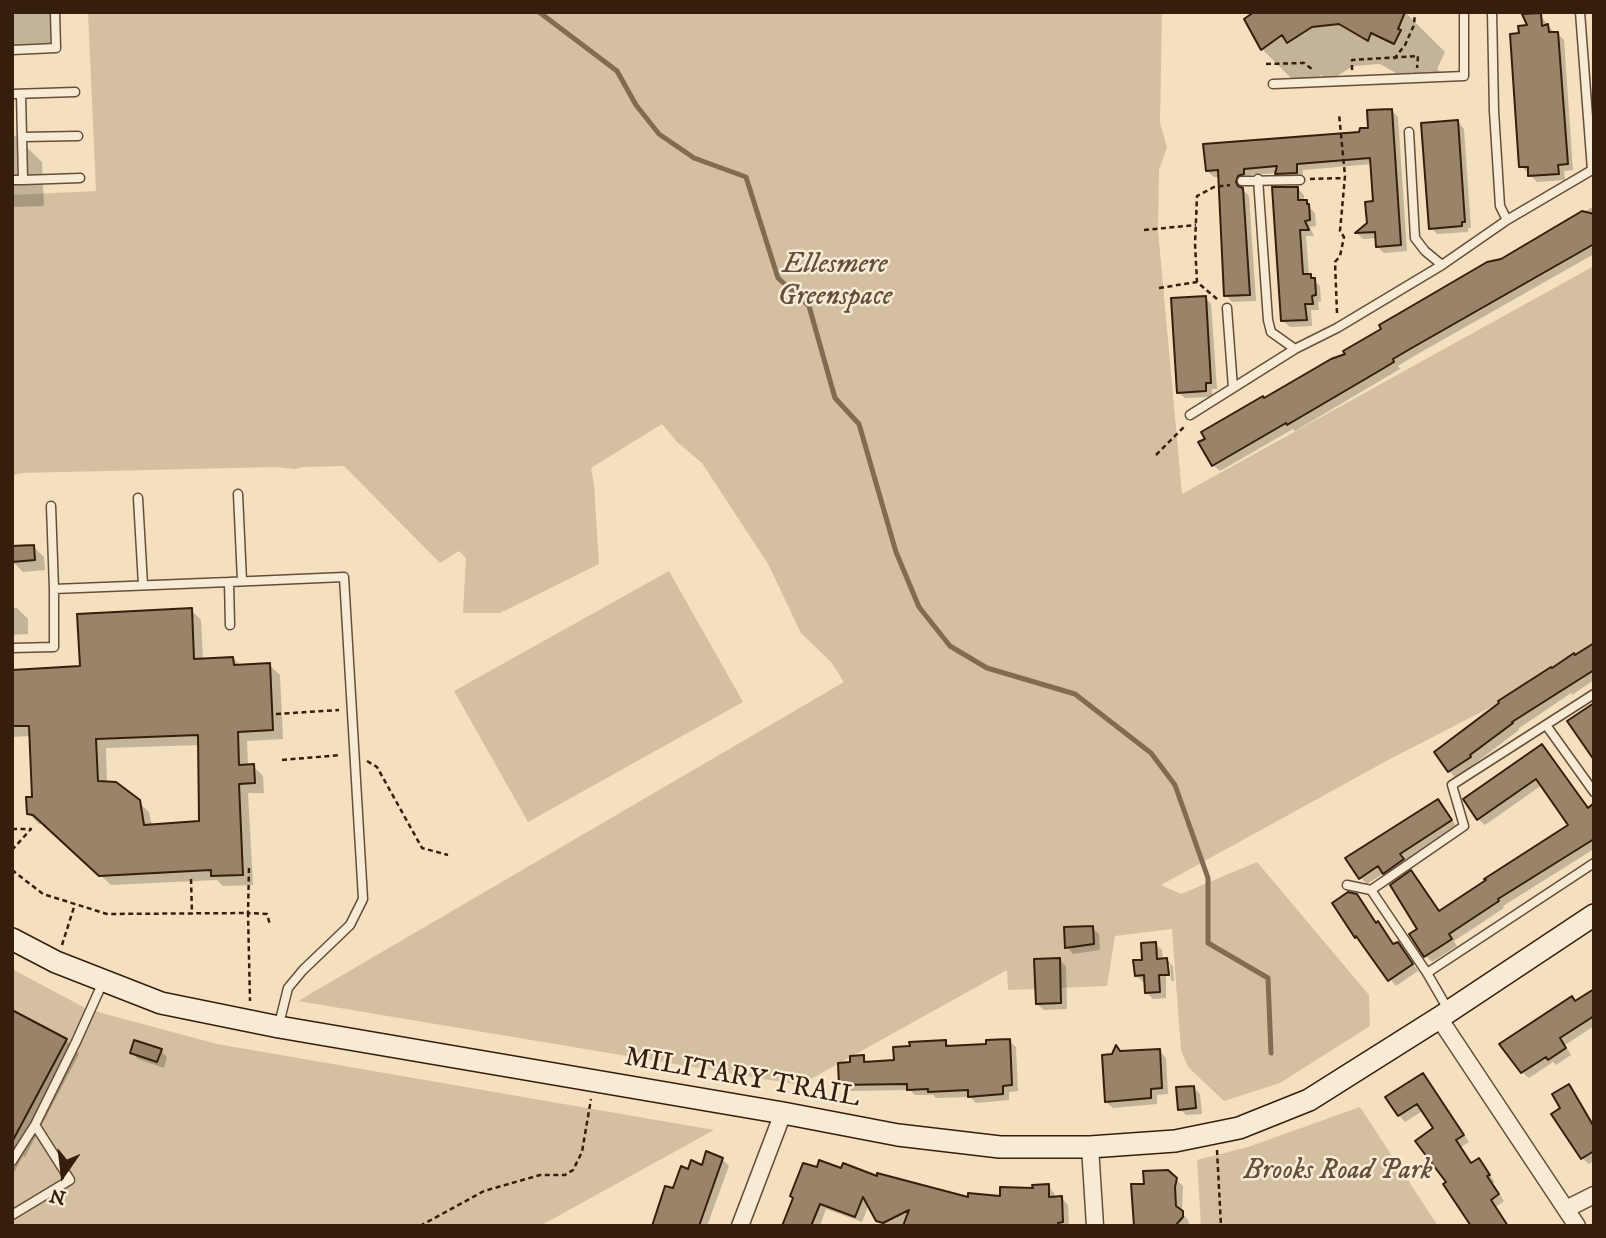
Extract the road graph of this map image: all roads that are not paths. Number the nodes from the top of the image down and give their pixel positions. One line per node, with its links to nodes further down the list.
1 (55, 12): 5 (lane)
2 (1464, 12): 6 (lane)
3 (1492, 12): 18 (lane)
4 (1580, 12): 18 (lane)
5 (12, 50)
6 (1273, 84)
7 (75, 92): 8 (lane)
8 (17, 94): 11 (lane)
9 (1409, 132): 19 (lane)
10 (78, 136): 11 (lane)
11 (22, 137): 15 (lane)
12 (80, 178): 15 (lane)
13 (1258, 179): 16 (lane); 17 (lane); 21 (lane)
14 (12, 180): 15 (lane)
15 (23, 180)
16 (1300, 180)
17 (1241, 181)
18 (1507, 220): 19 (lane)
19 (1442, 265): 21 (lane)
20 (1227, 308): 22 (lane)
21 (1295, 349): 22 (lane)
22 (1233, 388): 23 (lane)
23 (1190, 415)
24 (238, 494): 27 (lane)
25 (138, 498): 29 (lane)
26 (51, 506): 30 (lane)
27 (242, 581): 28 (lane); 44 (lane)
28 (229, 582): 29 (lane); 31 (lane)
29 (143, 585): 30 (lane)
30 (54, 589): 32 (lane)
31 (230, 625)
32 (12, 649)
33 (1594, 694): 34 (lane)
34 (1546, 725): 35 (lane); 38 (lane)
35 (1594, 792)
36 (1594, 863): 41 (lane)
37 (1348, 885): 38 (lane)
38 (1371, 890): 41 (lane)
39 (1594, 915): 43 (street, MILITARY TRAIL)
40 (12, 939): 42 (street, MILITARY TRAIL)
41 (1427, 973): 43 (lane)
42 (103, 982): 44 (street, MILITARY TRAIL); 46 (lane)
43 (1444, 1014): 47 (street, MILITARY TRAIL); 50 (street)
44 (279, 1027): 45 (street, MILITARY TRAIL)
45 (783, 1113): 47 (street, MILITARY TRAIL); 52 (street)
46 (34, 1125): 48 (lane); 51 (lane)
47 (1090, 1147): 53 (street)
48 (12, 1161)
49 (1594, 1195): 50 (street)
50 (1566, 1209): 54 (street)
51 (12, 1215)
52 (740, 1226)
53 (1095, 1226)
54 (1577, 1226)

